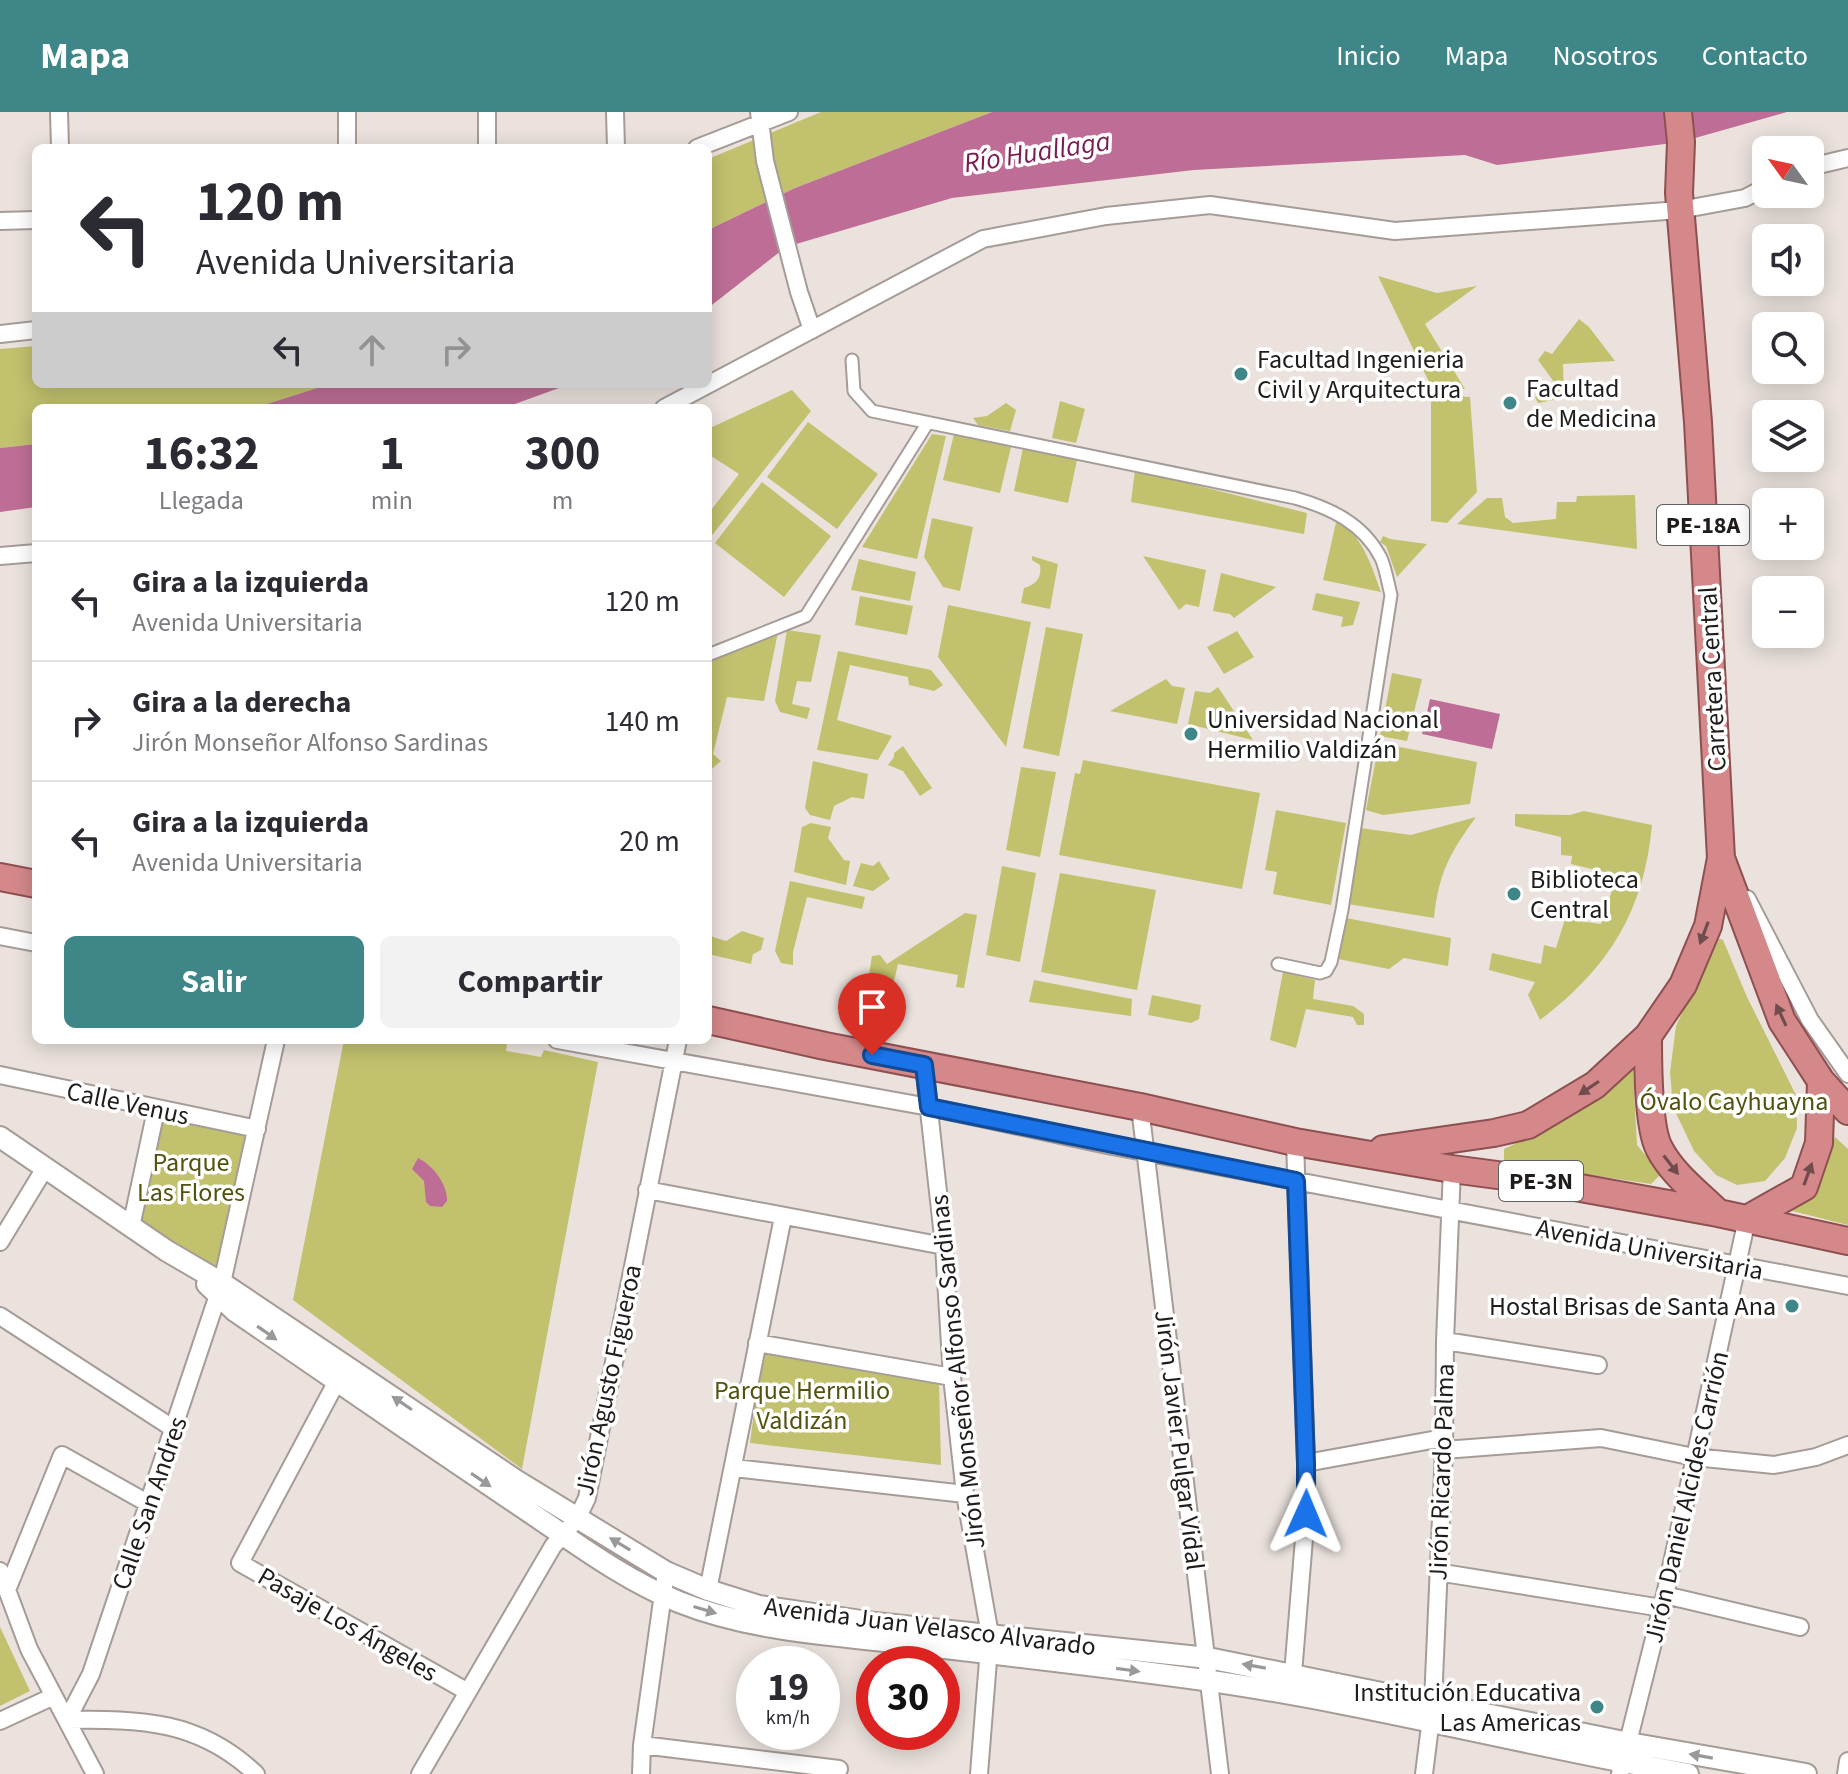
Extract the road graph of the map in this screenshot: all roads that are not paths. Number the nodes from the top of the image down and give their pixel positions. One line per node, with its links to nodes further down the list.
1 (59, 112): 8 (street)
2 (347, 112): 9 (street)
3 (487, 112): 10 (street)
4 (615, 112): 11 (street)
5 (789, 112): 7 (street)
6 (1678, 112): 16 (highway, Carretera Central / PE-18A)
7 (759, 119): 12 (street); 20 (street)
8 (60, 144)
9 (347, 144)
10 (487, 144)
11 (616, 144)
12 (706, 144)
13 (1848, 158): 14 (street)
14 (1824, 164)
15 (1752, 194): 16 (street)
16 (1680, 201): 20 (street); 30 (highway, Carretera Central / PE-18A)
17 (32, 220): 18 (street)
18 (0, 221)
19 (32, 330): 21 (street)
20 (812, 330): 23 (street)
21 (0, 334)
22 (852, 360): 26 (street)
23 (712, 383)
24 (702, 388): 25 (street)
25 (672, 404)
26 (927, 424): 29 (street); 35 (street)
27 (32, 553): 28 (street)
28 (0, 556)
29 (712, 653)
30 (1721, 858): 37 (highway, PE-18A, one-way to 37); 43 (street); 45 (highway, Carretera Central / PE-18A, one-way to 30)
31 (0, 877): 32 (highway)
32 (32, 883)
33 (0, 936): 34 (street)
34 (32, 942)
35 (1278, 964)
36 (712, 1021): 42 (highway, PE-3N)
37 (1648, 1036): 54 (highway, one-way to 54); 60 (highway, one-way to 60)
38 (275, 1044): 50 (street, Calle San Andres)
39 (579, 1044): 41 (street, Avenida Universitaria)
40 (677, 1044): 41 (street, Jirón Agusto Figueroa)
41 (673, 1061): 46 (street, Avenida Universitaria); 58 (street, Jirón Agusto Figueroa)
42 (924, 1065): 46 (street, Jirón Monseñor Alfonso Sardinas); 47 (highway, PE-3N)
43 (1848, 1074)
44 (0, 1075): 48 (street, Calle Venus)
45 (1821, 1081): 49 (highway, Carretera Central); 62 (highway, one-way to 45)
46 (929, 1107): 53 (street, Avenida Universitaria); 66 (street, Jirón Monseñor Alfonso Sardinas)
47 (1140, 1107): 52 (highway, PE-3N); 53 (street, Jirón Javier Pulgar Vidal)
48 (156, 1110): 50 (street, Calle Venus); 63 (street)
49 (1848, 1111)
50 (257, 1129): 69 (street, Calle San Andres)
51 (0, 1137): 55 (street, Avenida Juan Velasco Alvarado)
52 (1295, 1142): 54 (highway, PE-3N); 57 (street)
53 (1145, 1151): 57 (street, Avenida Universitaria); 94 (street, Jirón Javier Pulgar Vidal)
54 (1364, 1152): 56 (highway, PE-3N)
55 (45, 1168): 63 (street, Avenida Juan Velasco Alvarado); 65 (street)
56 (1452, 1169): 59 (street, Jirón Ricardo Palma); 60 (highway, PE-3N)
57 (1296, 1181): 59 (street, Avenida Universitaria); 80 (street)
58 (647, 1190): 61 (street); 84 (street, Jirón Agusto Figueroa)
59 (1448, 1210): 67 (street, Avenida Universitaria); 71 (street, Jirón Ricardo Palma)
60 (1718, 1213): 62 (highway, PE-3N)
61 (783, 1217): 66 (street); 72 (street)
62 (1747, 1219): 64 (highway, PE-3N); 67 (street, Jirón Daniel Alcides Carrión)
63 (131, 1227): 69 (street, Avenida Juan Velasco Alvarado)
64 (1848, 1241)
65 (0, 1242)
66 (944, 1246): 74 (street, Jirón Monseñor Alfonso Sardinas)
67 (1738, 1266): 68 (street, Avenida Universitaria); 79 (street, Jirón Daniel Alcides Carrión)
68 (1848, 1286)
69 (220, 1289): 75 (street, Avenida Juan Velasco Alvarado, one-way to 75); 76 (street, Calle San Andres); 84 (street, Avenida Juan Velasco Alvarado, one-way to 69)
70 (0, 1316): 76 (street)
71 (1445, 1341): 73 (street); 77 (street, Jirón Ricardo Palma)
72 (757, 1343): 74 (street); 81 (street)
73 (1598, 1365)
74 (952, 1377): 82 (street, Jirón Monseñor Alfonso Sardinas)
75 (337, 1381): 84 (street, Avenida Juan Velasco Alvarado, one-way to 84); 97 (street, Pasaje Los Ángeles)
76 (174, 1429): 83 (street, Calle San Andres)
77 (1444, 1444): 79 (street); 80 (street); 87 (street, Jirón Ricardo Palma)
78 (1848, 1445): 79 (street)
79 (1694, 1457): 91 (street, Jirón Daniel Alcides Carrión)
80 (1306, 1463): 95 (street)
81 (734, 1468): 82 (street); 89 (street)
82 (965, 1494): 93 (street, Jirón Monseñor Alfonso Sardinas)
83 (149, 1504): 88 (street); 100 (street, Calle San Andres)
84 (570, 1526): 86 (street, Avenida Juan Velasco Alvarado, one-way to 84); 90 (street, Avenida Juan Velasco Alvarado); 97 (street, Jirón Agusto Figueroa)
85 (0, 1571): 88 (street)
86 (666, 1572): 89 (street, Avenida Juan Velasco Alvarado); 90 (street)
87 (1437, 1572): 91 (street); 99 (street, Jirón Ricardo Palma)
88 (7, 1590): 98 (street)
89 (708, 1590): 93 (street, Avenida Juan Velasco Alvarado)
90 (662, 1594): 93 (street, Avenida Juan Velasco Alvarado, one-way to 93); 102 (street)
91 (1664, 1602): 92 (street); 103 (street, Jirón Daniel Alcides Carrión)
92 (1800, 1627)
93 (989, 1644): 94 (street, Avenida Juan Velasco Alvarado); 96 (street, Avenida Juan Velasco Alvarado, one-way to 96); 110 (street, Jirón Monseñor Alfonso Sardinas)
94 (1208, 1658): 95 (street, Avenida Juan Velasco Alvarado, one-way to 94); 96 (street, Jirón Javier Pulgar Vidal)
95 (1293, 1674): 99 (street, Avenida Juan Velasco Alvarado)
96 (1210, 1681): 99 (street, Avenida Juan Velasco Alvarado); 111 (street, Jirón Javier Pulgar Vidal)
97 (468, 1692): 108 (street, Jirón Agusto Figueroa)
98 (54, 1696): 100 (street); 101 (street)
99 (1432, 1712): 103 (street, Avenida Juan Velasco Alvarado); 112 (street, Jirón Ricardo Palma)
100 (67, 1720): 106 (street); 107 (street)
101 (0, 1721)
102 (642, 1745): 105 (street); 109 (street)
103 (1624, 1760): 113 (street, Avenida Juan Velasco Alvarado); 114 (street, Avenida Juan Velasco Alvarado, one-way to 103)
104 (1848, 1761): 115 (street)
105 (839, 1769)
106 (95, 1774)
107 (256, 1774)
108 (420, 1774)
109 (641, 1774)
110 (979, 1774)
111 (1220, 1774)
112 (1424, 1774)
113 (1688, 1774)
114 (1806, 1774)
115 (1846, 1774)

